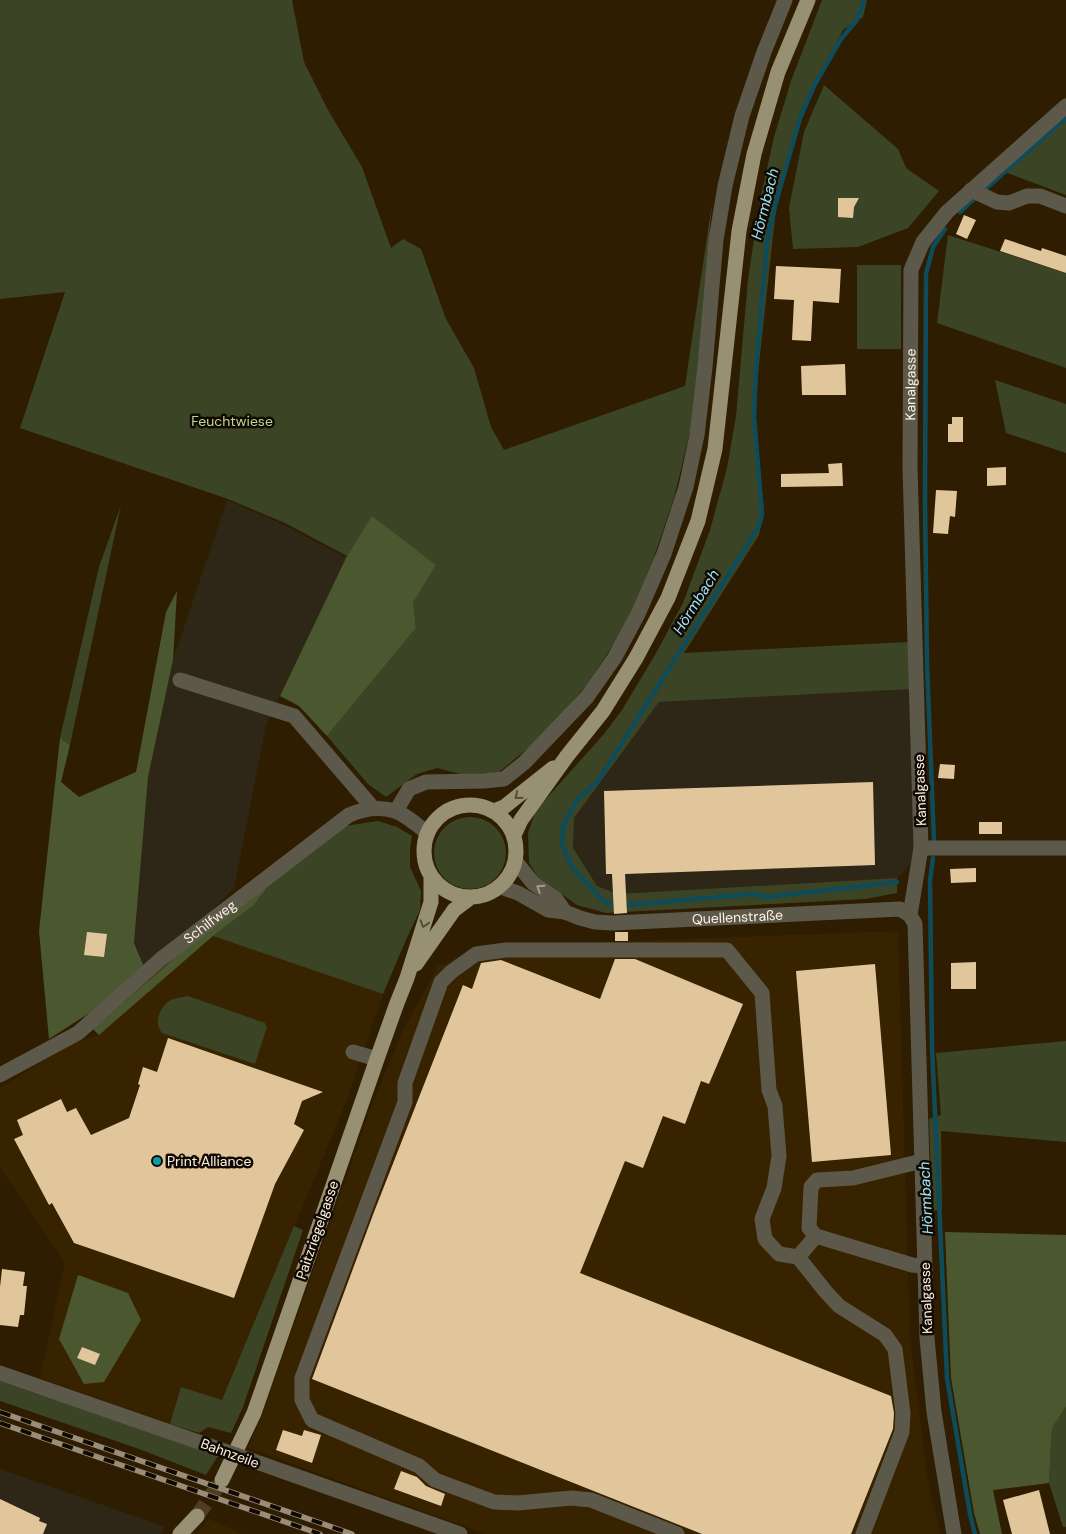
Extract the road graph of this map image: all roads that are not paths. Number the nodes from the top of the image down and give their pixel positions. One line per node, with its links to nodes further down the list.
1 (785, 0): 9 (street)
2 (808, 0): 7 (main road)
3 (1066, 106): 4 (street, Kanalgasse)
4 (978, 193): 5 (street); 13 (street, Kanalgasse)
5 (1066, 206)
6 (180, 680): 8 (street)
7 (567, 756): 10 (main road, one-way to 10); 12 (main road)
8 (373, 808): 9 (street, Schilfweg); 24 (street, Schilfweg)
9 (396, 811): 11 (street, Schilfweg)
10 (494, 811): 11 (main road); 12 (main road)
11 (428, 833): 16 (main road)
12 (514, 835): 15 (main road)
13 (921, 848): 14 (street); 20 (street, Kanalgasse)
14 (1066, 848)
15 (516, 862): 17 (main road); 19 (street, Quellenstraße, one-way to 15)
16 (431, 877): 18 (main road); 21 (main road, Paitzriegelgasse, one-way to 21)
17 (501, 886): 18 (main road); 19 (street, Quellenstraße)
18 (470, 898): 21 (main road, Paitzriegelgasse)
19 (565, 912): 20 (street, Quellenstraße)
20 (910, 915): 25 (street, Kanalgasse)
21 (407, 978): 23 (main road, Paitzriegelgasse)
22 (353, 1052): 23 (street)
23 (377, 1059): 30 (main road, Paitzriegelgasse)
24 (0, 1075)
25 (922, 1161): 26 (street); 28 (street, Kanalgasse)
26 (816, 1236): 27 (street); 28 (street)
27 (798, 1257): 34 (street); 35 (street)
28 (925, 1266): 36 (street, Kanalgasse)
29 (0, 1373): 33 (street, Bahnzeile, bridge)
30 (222, 1480)
31 (197, 1516): 32 (main road)
32 (180, 1534)
33 (460, 1534)
34 (678, 1534)
35 (863, 1534)
36 (954, 1534)

